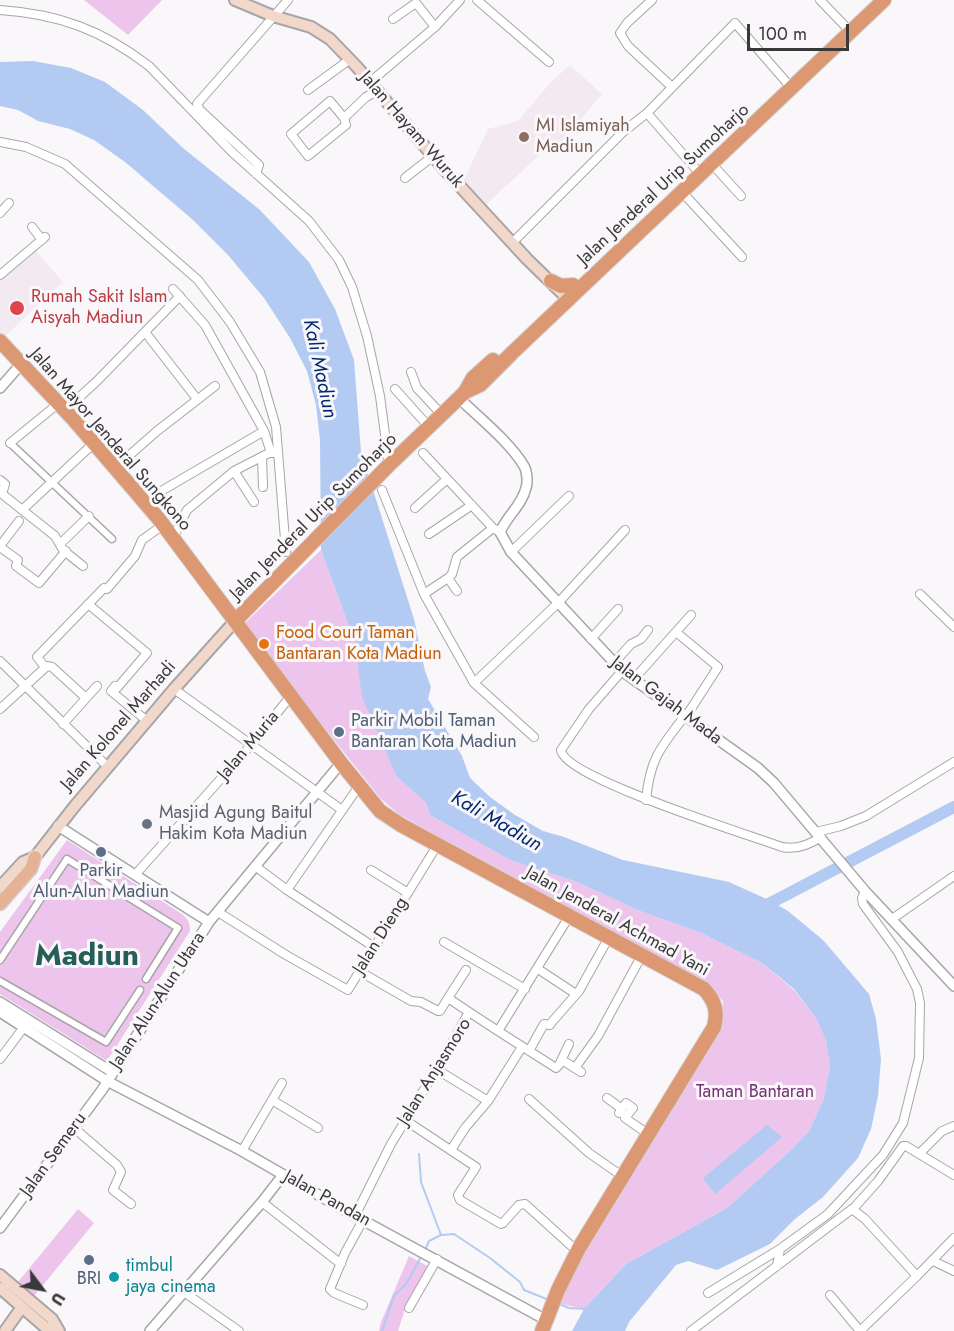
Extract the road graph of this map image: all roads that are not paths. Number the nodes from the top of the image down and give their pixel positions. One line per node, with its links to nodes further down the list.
1 (235, 0): 11 (main road, Jalan Hayam Wuruk)
2 (288, 0): 11 (street)
3 (460, 0): 13 (street)
4 (477, 0): 16 (street)
5 (652, 0): 19 (street)
6 (820, 0): 14 (street)
7 (874, 0): 14 (highway, Jalan Jenderal Urip Sumoharjo)
8 (885, 0): 25 (highway, Jalan Jenderal Urip Sumoharjo)
9 (414, 2): 12 (street); 13 (street)
10 (0, 10): 27 (street)
11 (273, 15): 15 (main road, Jalan Hayam Wuruk); 27 (street)
12 (393, 20)
13 (435, 27): 18 (street)
14 (846, 27): 17 (highway, Jalan Jenderal Urip Sumoharjo)
15 (349, 60): 18 (main road, Jalan Hayam Wuruk); 20 (street)
16 (549, 62)
17 (788, 84): 19 (street); 26 (highway, Jalan Jenderal Urip Sumoharjo)
18 (373, 87): 22 (street); 24 (main road, Jalan Hayam Wuruk)
19 (672, 87): 21 (street)
20 (308, 90)
21 (647, 113): 26 (street); 34 (street)
22 (344, 118): 22 (street)
23 (0, 142): 56 (street)
24 (433, 156): 28 (street); 34 (main road, Jalan Hayam Wuruk)
25 (712, 164): 29 (highway, Jalan Jenderal Urip Sumoharjo); 30 (street)
26 (696, 168): 39 (highway, Jalan Jenderal Urip Sumoharjo)
27 (256, 174): 60 (street)
28 (405, 178)
29 (682, 192): 35 (street); 39 (highway, Jalan Jenderal Urip Sumoharjo)
30 (741, 196)
31 (9, 203): 32 (street)
32 (0, 213)
33 (32, 227): 36 (street)
34 (512, 243): 37 (main road, Jalan Hayam Wuruk)
35 (742, 257)
36 (0, 275)
37 (551, 282): 39 (highway)
38 (173, 289): 40 (street)
39 (569, 293): 48 (highway, Jalan Jenderal Urip Sumoharjo)
40 (180, 296): 41 (street); 53 (street)
41 (146, 332): 49 (street); 50 (street)
42 (0, 341): 43 (highway, Jalan Mayor Jenderal Sungkono)
43 (21, 364): 46 (street); 50 (highway, Jalan Mayor Jenderal Sungkono)
44 (411, 372): 51 (street)
45 (215, 386): 49 (street)
46 (0, 388)
47 (395, 389): 52 (street)
48 (462, 395): 51 (highway, Jalan Jenderal Urip Sumoharjo); 77 (street)
49 (197, 399): 59 (street)
50 (62, 407): 54 (street); 55 (highway, Jalan Mayor Jenderal Sungkono)
51 (442, 415): 52 (highway, Jalan Jenderal Urip Sumoharjo)
52 (429, 427): 60 (highway, Jalan Jenderal Urip Sumoharjo)
53 (264, 431): 56 (street); 70 (street)
54 (10, 443): 64 (street)
55 (94, 443): 59 (highway, Jalan Mayor Jenderal Sungkono); 64 (street)
56 (275, 453): 58 (street); 85 (street)
57 (423, 453): 62 (street)
58 (262, 457): 61 (street); 65 (street)
59 (115, 468): 70 (highway, Jalan Mayor Jenderal Sungkono)
60 (386, 469): 96 (highway, Jalan Jenderal Urip Sumoharjo)
61 (234, 471): 69 (street); 80 (street)
62 (447, 479): 71 (street); 72 (street)
63 (0, 480): 67 (street)
64 (52, 482): 73 (street); 74 (street)
65 (263, 487)
66 (382, 490): 90 (street)
67 (1, 495): 73 (street)
68 (569, 496): 86 (street)
69 (254, 502)
70 (146, 504): 76 (highway, Jalan Mayor Jenderal Sungkono)
71 (472, 505): 77 (street); 79 (street)
72 (415, 508)
73 (22, 510): 82 (street)
74 (89, 516): 81 (street); 82 (street)
75 (19, 521): 83 (street)
76 (163, 525): 80 (highway, Jalan Mayor Jenderal Sungkono); 93 (street)
77 (497, 530): 86 (street, Jalan Gajah Mada); 88 (street)
78 (626, 530): 92 (street)
79 (429, 534)
80 (173, 538): 96 (highway, Jalan Mayor Jenderal Sungkono)
81 (112, 539)
82 (60, 544): 84 (street)
83 (0, 546): 84 (street)
84 (66, 551): 87 (street)
85 (286, 552)
86 (512, 552): 92 (street, Jalan Gajah Mada)
87 (83, 566)
88 (448, 578): 89 (street); 90 (street)
89 (457, 591)
90 (424, 594): 106 (street)
91 (920, 594): 97 (street)
92 (558, 603): 100 (street, Jalan Gajah Mada); 106 (street)
93 (88, 604): 103 (street); 114 (street)
94 (618, 609): 100 (street)
95 (691, 615): 99 (street)
96 (237, 620): 109 (main road, Jalan Kolonel Marhadi); 110 (highway, Jalan Jenderal Achmad Yani)
97 (954, 627)
98 (648, 630): 102 (street)
99 (676, 632): 105 (street); 113 (street)
100 (591, 639): 102 (street, Jalan Gajah Mada)
101 (0, 661): 107 (street)
102 (614, 663): 104 (street, Jalan Gajah Mada)
103 (45, 667): 107 (street); 111 (street)
104 (622, 671): 105 (street, Jalan Gajah Mada); 123 (street)
105 (633, 680): 113 (street, Jalan Gajah Mada)
106 (474, 683): 116 (street)
107 (25, 686): 112 (street); 115 (street)
108 (97, 686): 111 (street)
109 (174, 689): 114 (main road, Jalan Kolonel Marhadi); 117 (street)
110 (290, 697): 117 (street, Jalan Muria); 119 (highway, Jalan Jenderal Achmad Yani)
111 (87, 699): 115 (street)
112 (0, 709)
113 (684, 717): 123 (street); 126 (street, Jalan Gajah Mada)
114 (147, 721): 120 (main road, Jalan Kolonel Marhadi)
115 (63, 724): 120 (street)
116 (534, 737)
117 (251, 745): 122 (street); 131 (street, Jalan Muria)
118 (954, 762): 126 (street)
119 (341, 763): 121 (highway, Jalan Jenderal Achmad Yani); 122 (street, Jalan Alun-Alun Utara)
120 (108, 767): 125 (main road, Jalan Kolonel Marhadi)
121 (359, 786): 124 (street); 127 (highway, Jalan Jenderal Achmad Yani)
122 (316, 791): 124 (street); 129 (street, Jalan Alun-Alun Utara)
123 (646, 800): 126 (street)
124 (342, 810): 134 (street)
125 (58, 826): 128 (main road, Jalan Kolonel Marhadi); 131 (street)
126 (819, 834): 135 (street, Jalan Gajah Mada)
127 (438, 844): 136 (street, Jalan Dieng); 139 (highway, Jalan Jenderal Achmad Yani)
128 (35, 857): 133 (main road, Jalan Kolonel Marhadi); 137 (main road, Jalan Kolonel Marhadi)
129 (255, 866): 134 (street); 138 (street, Jalan Alun-Alun Utara)
130 (371, 870): 136 (street)
131 (135, 875): 141 (street)
132 (954, 876): 140 (street)
133 (0, 888)
134 (287, 890): 144 (street)
135 (864, 890): 140 (street, Jalan Gajah Mada); 190 (street)
136 (408, 893): 144 (street, Jalan Dieng)
137 (0, 904)
138 (218, 912): 141 (street, Jalan Alun-Alun Utara); 148 (street, Jalan Dieng)
139 (570, 915): 142 (highway, Jalan Jenderal Achmad Yani); 147 (street, Jalan Anjasmoro)
140 (892, 919): 152 (street, Jalan Gajah Mada)
141 (209, 922): 167 (street, Jalan Alun-Alun Utara)
142 (609, 937): 145 (highway, Jalan Jenderal Achmad Yani); 155 (street)
143 (444, 942): 153 (street)
144 (374, 947): 148 (street, Jalan Dieng)
145 (642, 956): 165 (street); 177 (highway, Jalan Jenderal Achmad Yani)
146 (0, 960): 150 (street)
147 (538, 969): 153 (street, Jalan Anjasmoro); 155 (street)
148 (359, 970): 156 (street)
149 (466, 970): 156 (street)
150 (146, 979)
151 (0, 981): 154 (street)
152 (954, 986)
153 (525, 989): 161 (street, Jalan Anjasmoro)
154 (140, 990)
155 (576, 994): 163 (street)
156 (448, 998): 159 (street)
157 (0, 1002): 167 (street)
158 (0, 1012): 160 (street)
159 (469, 1012): 161 (street, Jalan Anjasmoro); 166 (street, Jalan Anjasmoro)
160 (24, 1027): 164 (street); 167 (street)
161 (498, 1032): 163 (street)
162 (569, 1044): 165 (street)
163 (525, 1049): 165 (street); 172 (street)
164 (0, 1059)
165 (562, 1060)
166 (436, 1069): 172 (street); 173 (street, Jalan Anjasmoro)
167 (110, 1076): 175 (street, Jalan Semeru); 179 (street, Jalan Pandan)
168 (282, 1083): 171 (street)
169 (607, 1098): 177 (street)
170 (529, 1099): 183 (street)
171 (272, 1100): 176 (street); 179 (street)
172 (488, 1101): 178 (street)
173 (405, 1120): 178 (street); 187 (street, Jalan Anjasmoro)
174 (954, 1126): 180 (street)
175 (74, 1128): 185 (street); 188 (street, Jalan Semeru)
176 (318, 1128)
177 (648, 1134): 183 (highway, Jalan Jenderal Achmad Yani)
178 (451, 1150): 191 (street)
179 (242, 1151): 181 (street, Jalan Pandan)
180 (919, 1154): 182 (street); 186 (street)
181 (283, 1174): 184 (street); 187 (street, Jalan Pandan)
182 (954, 1175)
183 (622, 1176): 191 (highway, Jalan Jenderal Achmad Yani)
184 (262, 1202): 192 (street); 200 (street)
185 (131, 1204)
186 (853, 1209): 195 (street); 198 (street)
187 (359, 1218): 192 (street, Jalan Anjasmoro); 193 (street, Jalan Pandan)
188 (0, 1228)
189 (954, 1238): 194 (street)
190 (780, 1249): 195 (street); 201 (street)
191 (577, 1251): 206 (highway, Jalan Jenderal Achmad Yani)
192 (343, 1259): 203 (street, Jalan Anjasmoro)
193 (437, 1259): 205 (street); 206 (street, Jalan Pandan)
194 (933, 1261): 196 (street); 198 (street)
195 (777, 1266): 211 (street)
196 (954, 1272)
197 (0, 1275): 208 (main road)
198 (917, 1276): 212 (street)
199 (0, 1288): 204 (main road)
200 (184, 1292): 209 (street); 210 (street)
201 (708, 1293)
202 (830, 1295): 212 (street)
203 (363, 1305)
204 (22, 1307): 207 (main road); 208 (main road)
205 (409, 1308)
206 (546, 1321)
207 (5, 1331)
208 (59, 1331)
209 (150, 1331)
210 (239, 1331)
211 (692, 1331)
212 (860, 1331)

